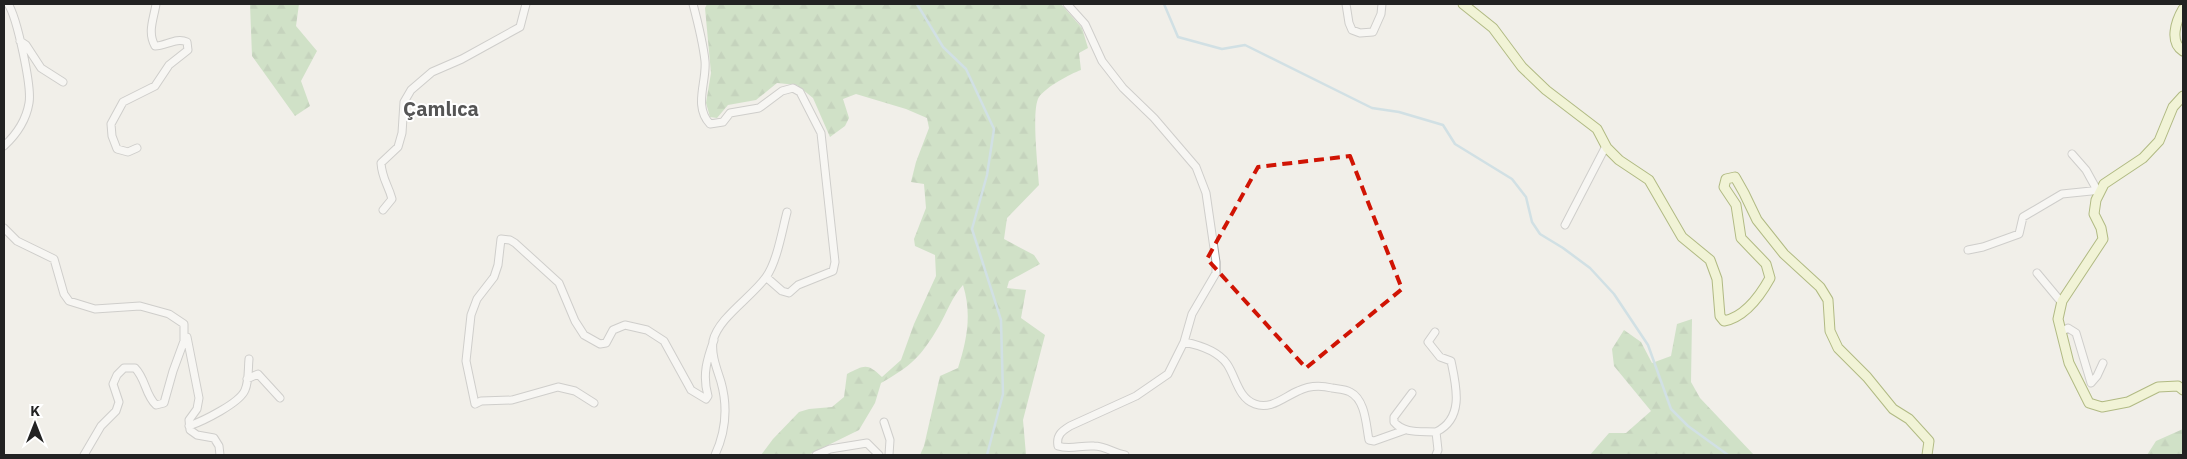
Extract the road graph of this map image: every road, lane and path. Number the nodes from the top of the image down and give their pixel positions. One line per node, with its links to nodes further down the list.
1 (8, 4): 10 (street)
2 (156, 4): 16 (street)
3 (526, 4): 19 (street)
4 (693, 4): 25 (street)
5 (1067, 4): 31 (street)
6 (1346, 4): 7 (street)
7 (1382, 4)
8 (1463, 4): 15 (street)
9 (2183, 9): 11 (street)
10 (20, 41): 12 (street); 14 (street)
11 (2183, 51)
12 (63, 82)
13 (2183, 96): 18 (street)
14 (4, 146)
15 (1606, 146): 21 (street); 51 (street)
16 (137, 148)
17 (2072, 154): 18 (street)
18 (2099, 190): 23 (street); 26 (street)
19 (383, 210)
20 (787, 212): 25 (street)
21 (1565, 225)
22 (4, 228): 27 (street)
23 (1968, 250)
24 (2037, 273): 26 (street)
25 (766, 277): 30 (street)
26 (2062, 303): 29 (street)
27 (186, 332): 40 (street); 43 (street)
28 (1435, 332): 42 (street)
29 (2061, 332): 33 (street); 35 (street)
30 (714, 340): 38 (street); 45 (street)
31 (1184, 342): 41 (street); 49 (street)
32 (249, 359): 34 (street)
33 (2103, 363)
34 (247, 379): 37 (street); 40 (street)
35 (2183, 390)
36 (1412, 393): 41 (street)
37 (280, 398)
38 (594, 404)
39 (884, 422): 48 (street)
40 (189, 426): 44 (street)
41 (1405, 430): 42 (street)
42 (1436, 432): 50 (street)
43 (84, 455)
44 (220, 455)
45 (715, 455)
46 (816, 455): 47 (street)
47 (880, 455)
48 (889, 455)
49 (1125, 455)
50 (1436, 455)
51 (1928, 455)

